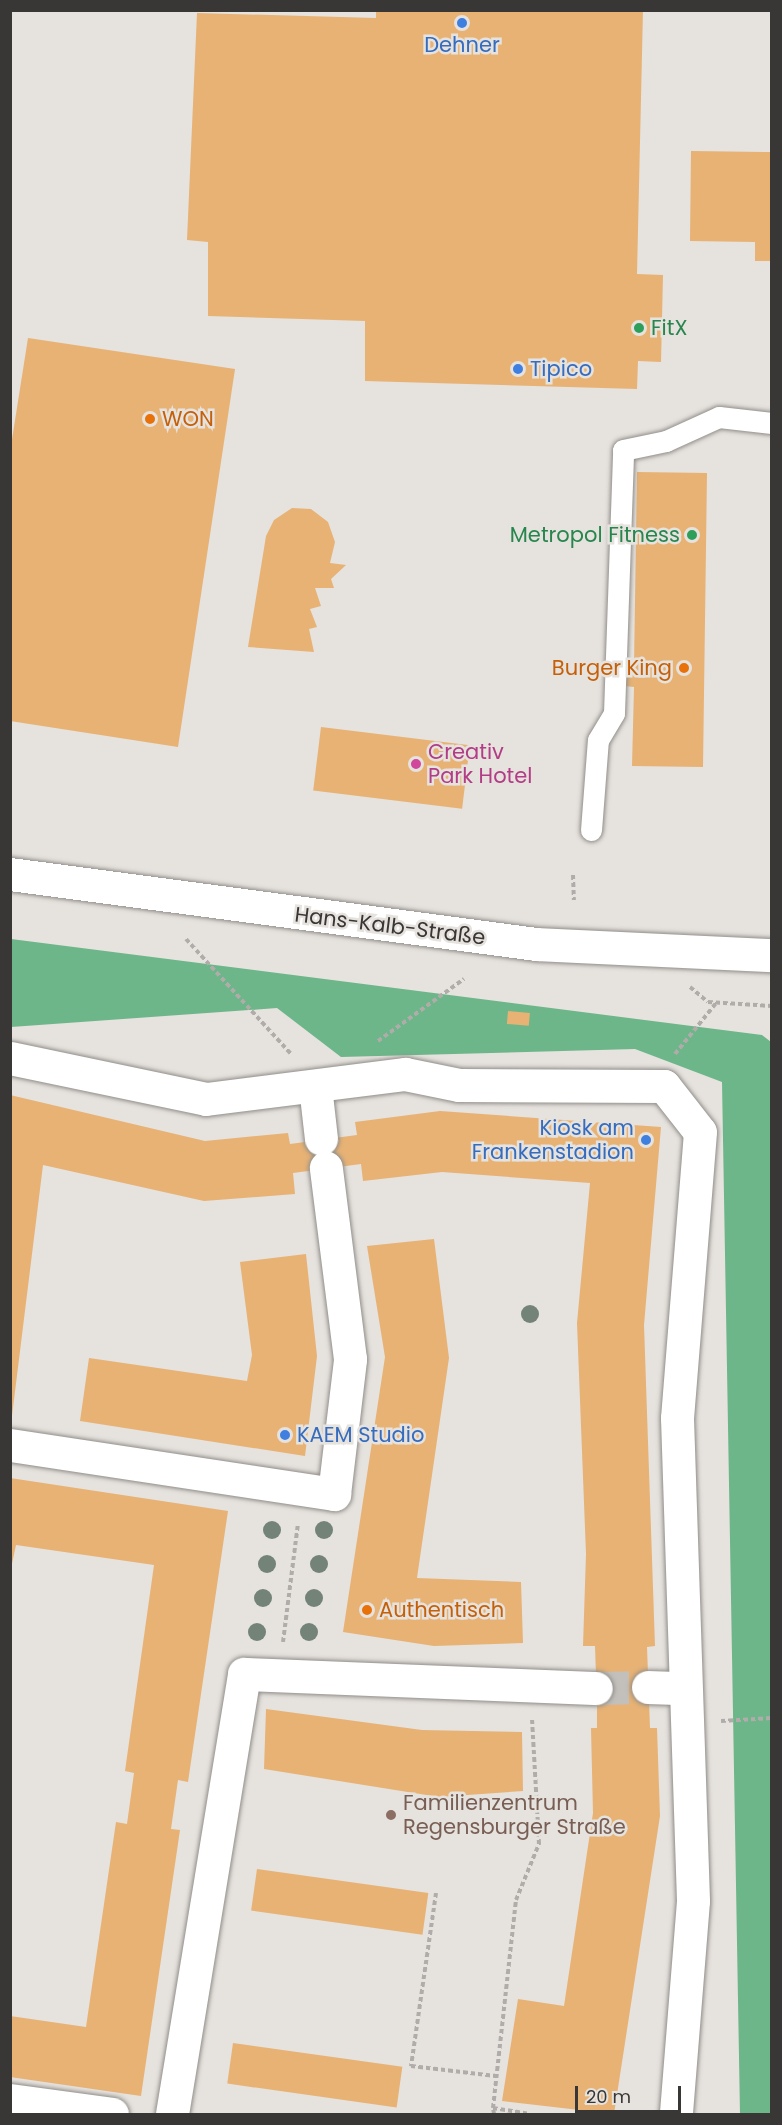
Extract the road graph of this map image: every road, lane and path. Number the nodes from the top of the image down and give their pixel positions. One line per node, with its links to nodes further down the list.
1 (771, 423): 2 (lane)
2 (591, 830)
3 (10, 874): 7 (street, Hans-Kalb-Straße)
4 (573, 875): 5 (path)
5 (574, 900)
6 (186, 939): 10 (path)
7 (771, 955)
8 (464, 979): 11 (path)
9 (717, 1002): 14 (path)
10 (280, 1039)
11 (370, 1046)
12 (10, 1058): 13 (street)
13 (315, 1086): 14 (street); 16 (street)
14 (664, 1086): 21 (street)
15 (10, 1445): 16 (street)
16 (302, 1492): 17 (path)
17 (279, 1675): 18 (street); 29 (street)
18 (531, 1685): 20 (street); 25 (path)
19 (648, 1687): 21 (street)
20 (596, 1688)
21 (683, 1688): 23 (street)
22 (771, 1718): 23 (path)
23 (685, 1720): 32 (street)
24 (436, 1893): 25 (path)
25 (495, 2076): 27 (path)
26 (10, 2100): 28 (street)
27 (493, 2108): 30 (path); 31 (path)
28 (112, 2115)
29 (172, 2115)
30 (494, 2115)
31 (529, 2115)
32 (676, 2115)

